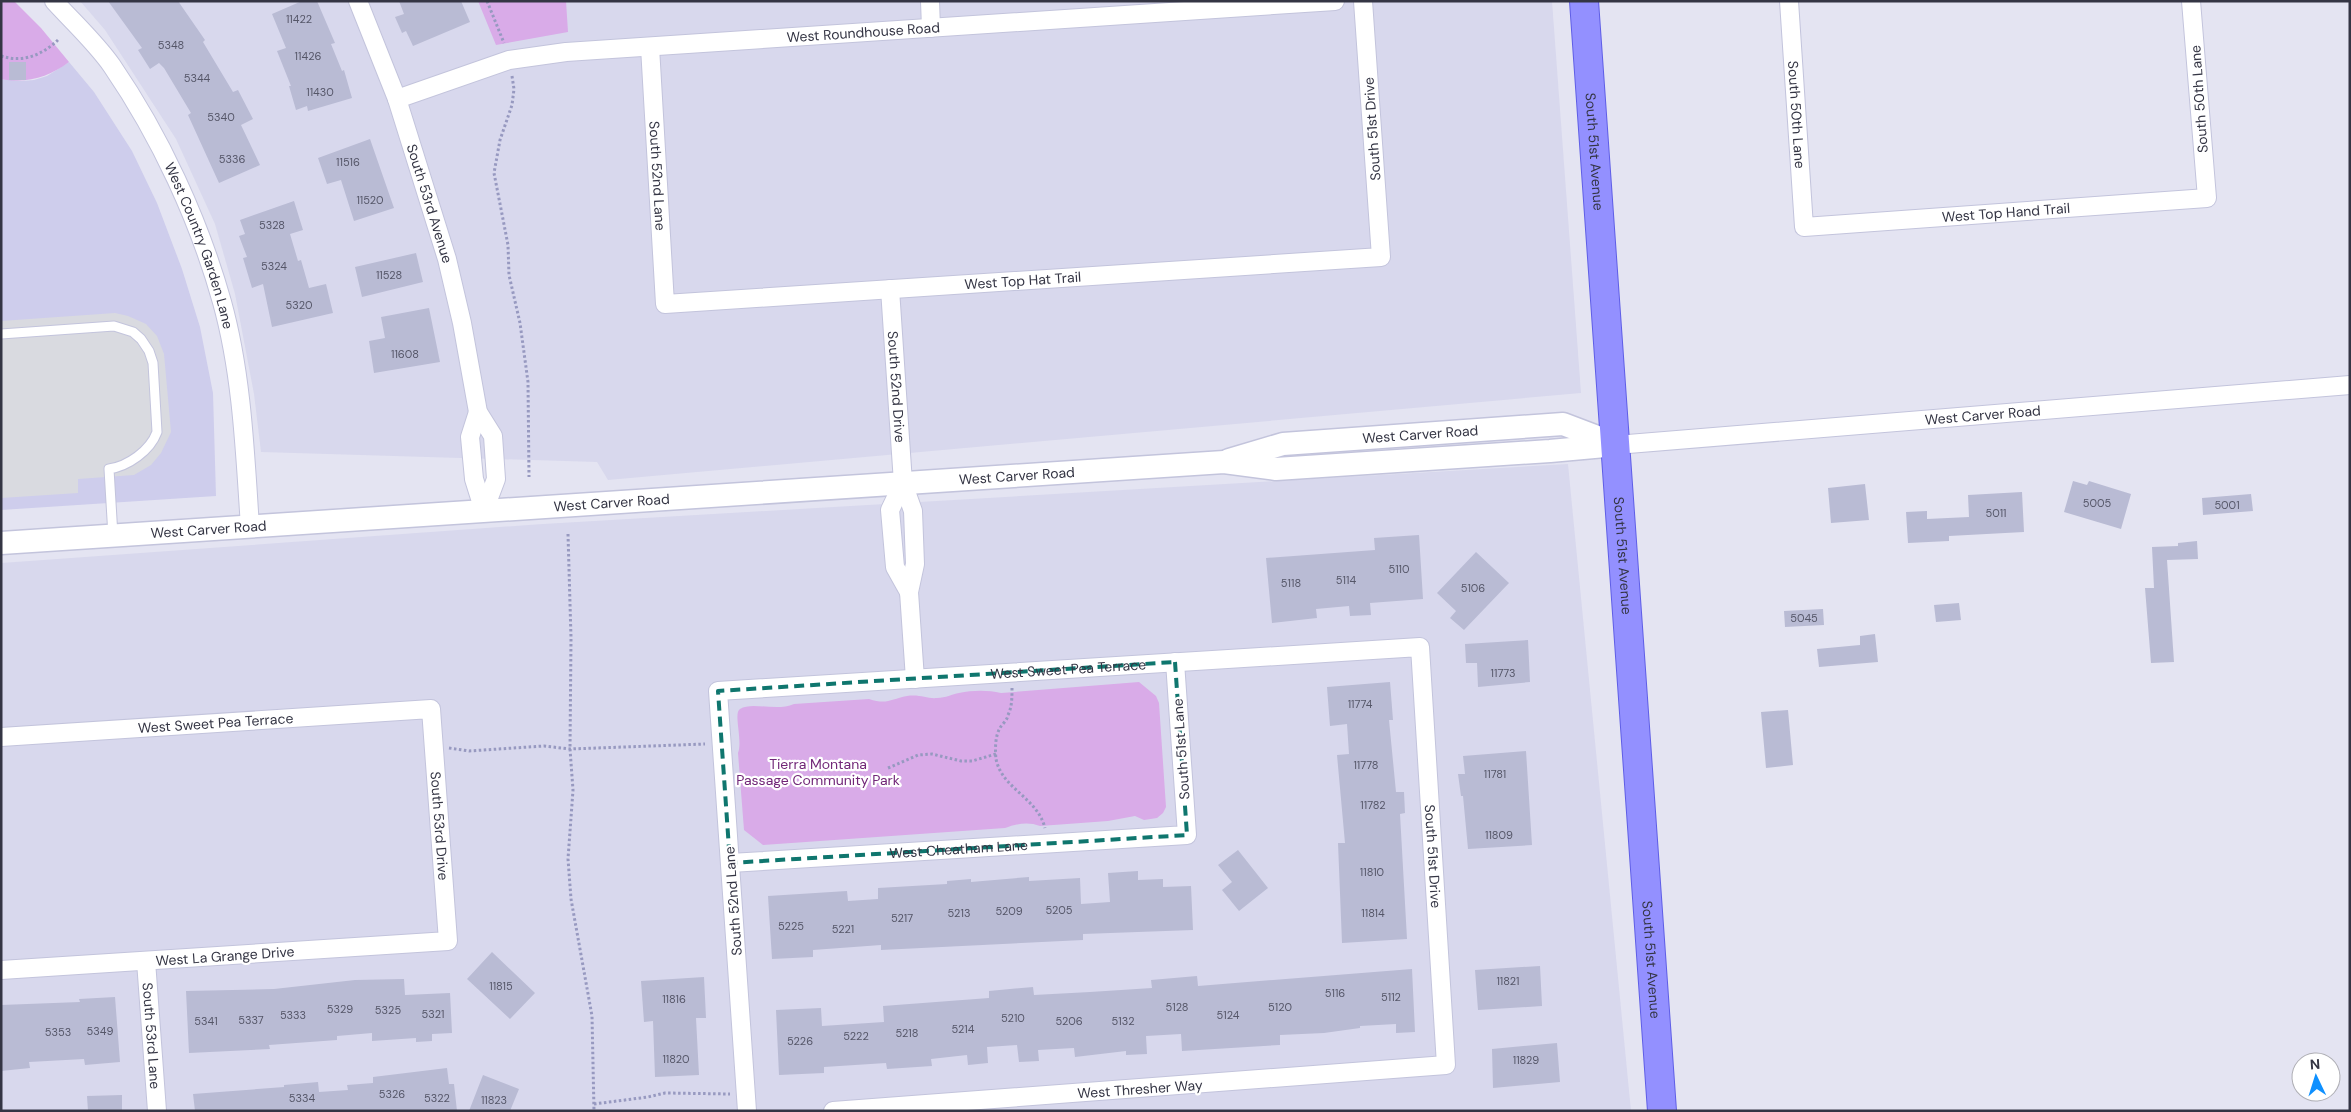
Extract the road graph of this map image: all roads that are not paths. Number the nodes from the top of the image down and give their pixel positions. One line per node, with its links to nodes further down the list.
1 (54, 1): 22 (street, West Country Garden Lane)
2 (358, 1): 11 (street, South 53rd Avenue)
3 (930, 1): 9 (street)
4 (1335, 1): 9 (street, West Roundhouse Road)
5 (1363, 1): 14 (street, South 51st Drive)
6 (1584, 1): 19 (main road, South 51st Avenue)
7 (1789, 1): 13 (street, South 50th Lane)
8 (2191, 1): 12 (street, South 50th Lane)
9 (931, 28): 10 (street, West Roundhouse Road)
10 (650, 47): 11 (street, West Roundhouse Road); 16 (street, South 52nd Lane)
11 (397, 100): 21 (street, South 53rd Avenue)
12 (2207, 198): 13 (street, West Top Hand Trail)
13 (1804, 227)
14 (1381, 257): 15 (street, West Top Hat Trail)
15 (890, 289): 16 (street, West Top Hat Trail); 20 (street, South 52nd Drive)
16 (665, 304)
17 (1, 334): 23 (lane)
18 (2350, 385): 19 (street, West Carver Road)
19 (1616, 444): 20 (street, West Carver Road); 40 (main road, South 51st Avenue)
20 (903, 483): 21 (street, West Carver Road); 27 (street, South 52nd Drive)
21 (484, 511): 22 (street, West Carver Road)
22 (250, 527): 23 (street, West Carver Road)
23 (113, 536): 24 (street, West Carver Road)
24 (1, 543)
25 (1420, 648): 26 (street, West Sweet Pea Terrace); 36 (street, South 51st Drive)
26 (1175, 662): 27 (street, West Sweet Pea Terrace); 31 (street, South 51st Lane)
27 (915, 678): 28 (street, West Sweet Pea Terrace)
28 (718, 691): 32 (street, South 52nd Lane)
29 (431, 709): 30 (street, West Sweet Pea Terrace); 33 (street, South 53rd Drive)
30 (1, 738)
31 (1187, 835): 32 (street, West Cheatham Lane)
32 (730, 863): 37 (street, South 52nd Lane)
33 (448, 941): 34 (street, West La Grange Drive)
34 (146, 961): 35 (street, West La Grange Drive); 38 (street, South 53rd Lane)
35 (1, 970)
36 (1446, 1065): 39 (street, West Thresher Way)
37 (746, 1102)
38 (157, 1111)
39 (833, 1111)
40 (1662, 1111)

